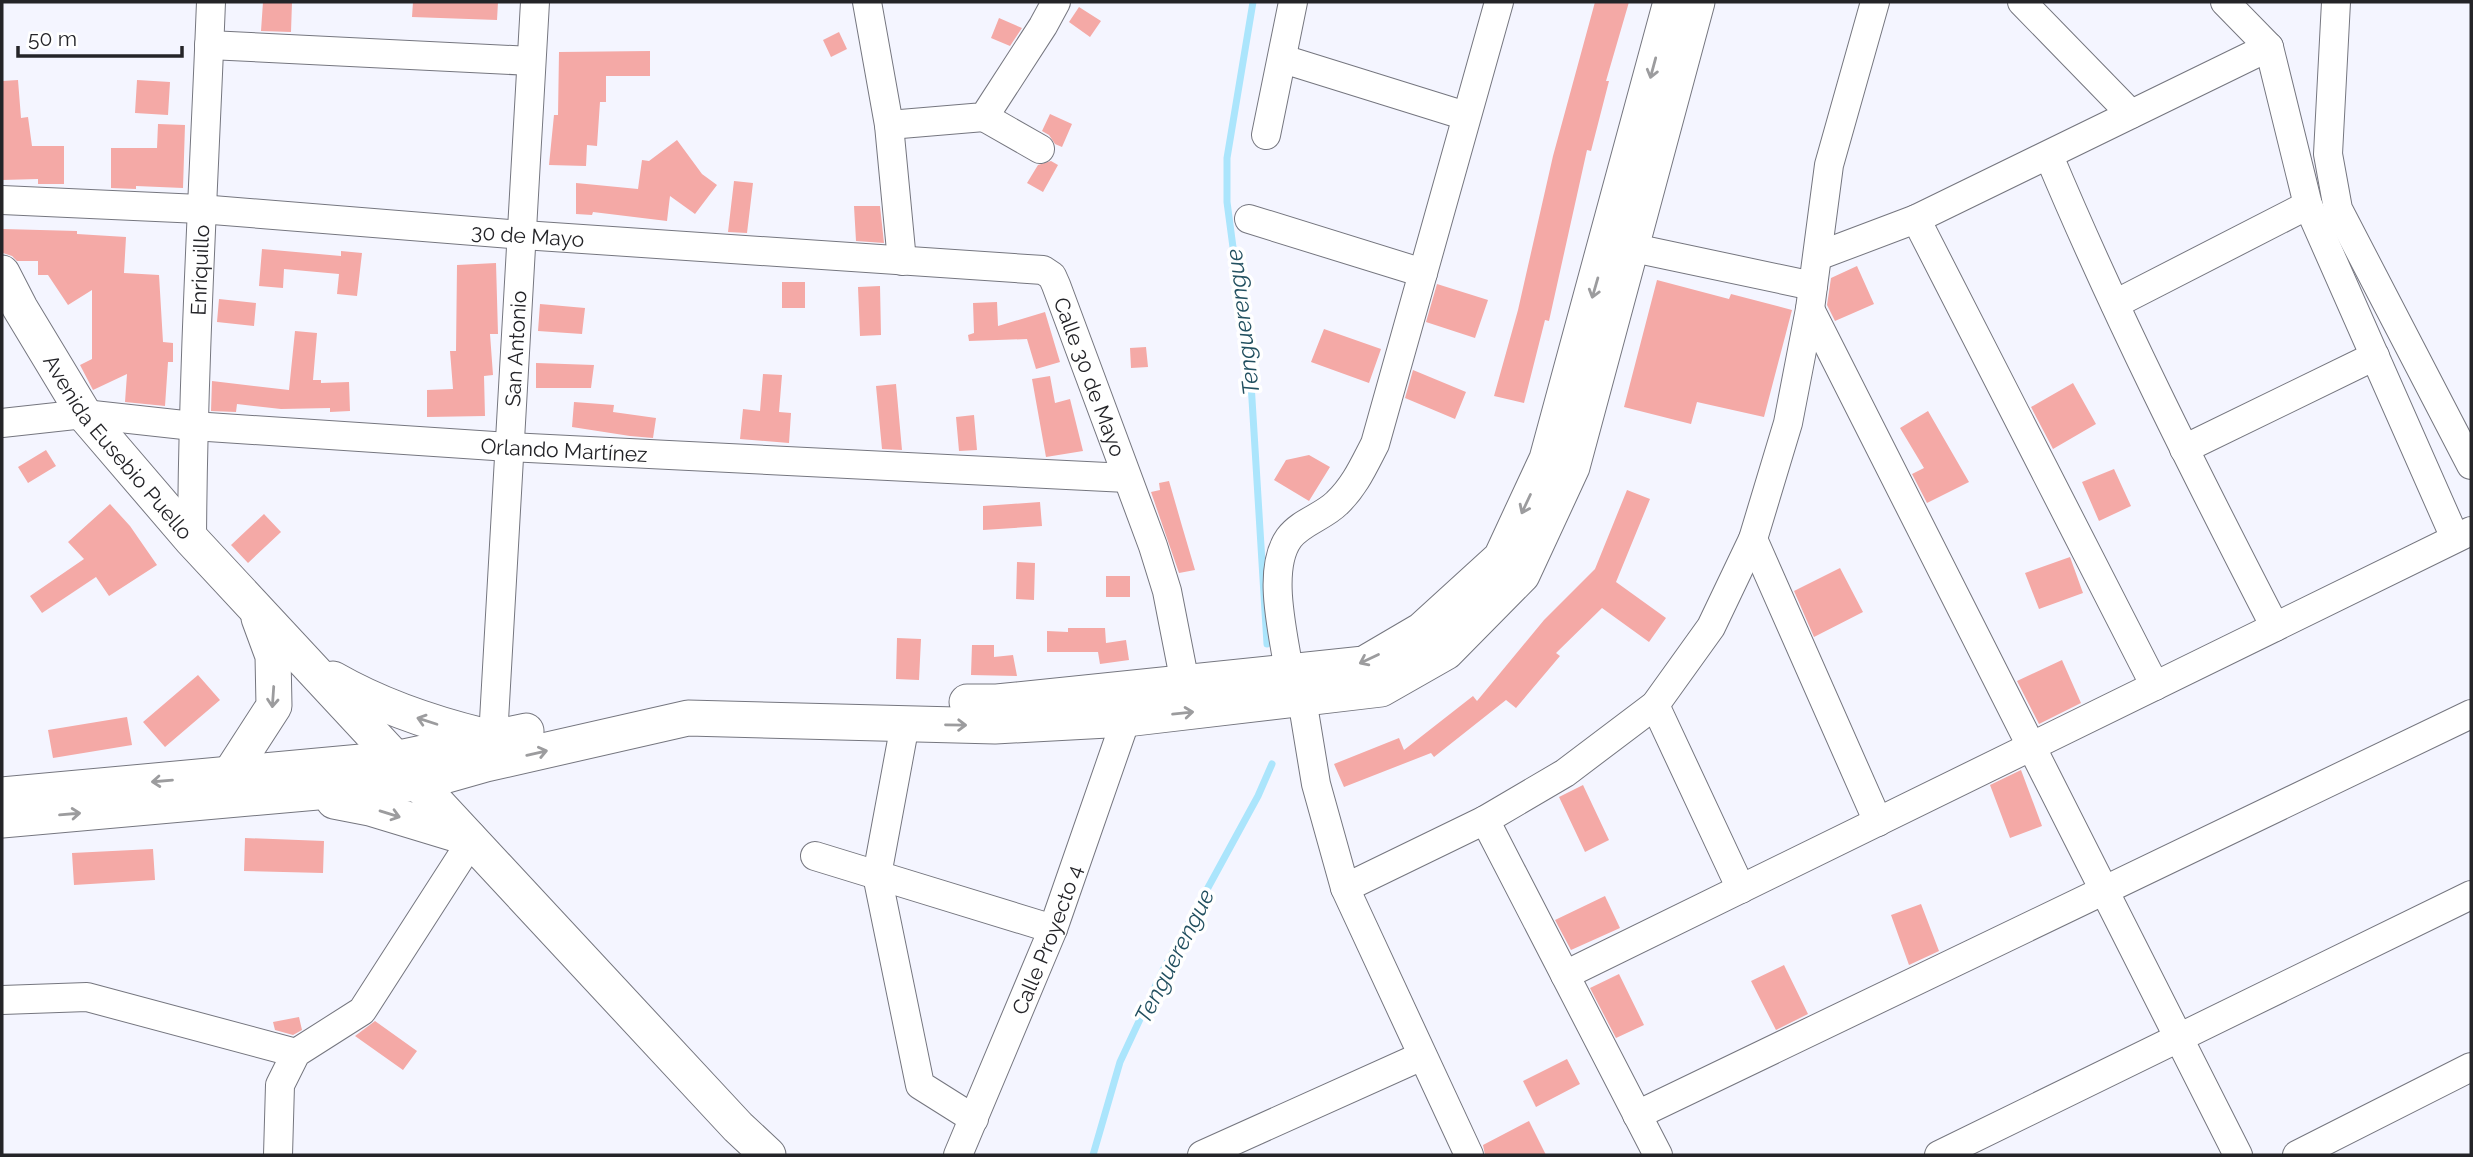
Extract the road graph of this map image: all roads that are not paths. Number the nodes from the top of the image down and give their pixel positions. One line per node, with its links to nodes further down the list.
1 (211, 2): 13 (street, Enriquillo)
2 (535, 2): 16 (street, San Antonio)
3 (867, 2): 20 (street)
4 (1055, 2): 19 (street)
5 (1293, 2): 15 (street)
6 (1499, 2): 18 (street)
7 (1671, 2): 30 (main road, one-way to 30)
8 (1697, 2): 30 (main road)
9 (1875, 2): 31 (street)
10 (2022, 2): 17 (street)
11 (2225, 2): 14 (street)
12 (2336, 2): 44 (street)
13 (209, 45): 16 (street); 26 (street, Enriquillo)
14 (2269, 47): 17 (street); 25 (street)
15 (1283, 58): 18 (street); 21 (street)
16 (531, 61): 29 (street, San Antonio)
17 (2131, 114): 23 (street)
18 (1466, 116): 34 (street)
19 (984, 117): 20 (street); 22 (street)
20 (889, 125): 32 (street)
21 (1266, 135)
22 (1040, 149)
23 (2049, 156): 28 (street); 37 (street)
24 (2, 200): 26 (street, 30 de Mayo)
25 (2308, 205): 37 (street); 38 (street)
26 (200, 209): 29 (street, 30 de Mayo); 41 (street, Enriquillo)
27 (1249, 219): 34 (street)
28 (1916, 219): 31 (street); 54 (street)
29 (523, 235): 32 (street, 30 de Mayo); 42 (street, San Antonio)
30 (1619, 245): 36 (street); 53 (main road)
31 (1818, 256): 36 (street)
32 (902, 261): 35 (street, 30 de Mayo)
33 (2, 272): 39 (main road, Avenida Eusebio Puello)
34 (1423, 273): 53 (street)
35 (1052, 276): 45 (street, Calle 30 de Mayo)
36 (1812, 297): 47 (street); 59 (street)
37 (2115, 304): 43 (street)
38 (2375, 356): 43 (street); 46 (street)
39 (84, 414): 40 (street, Orlando Martínez); 41 (street, Orlando Martínez); 48 (main road, Avenida Eusebio Puello)
40 (2, 423)
41 (193, 426): 42 (street, Orlando Martínez); 48 (street, Enriquillo)
42 (509, 447): 45 (street, Orlando Martínez); 60 (street, San Antonio)
43 (2184, 449): 50 (street)
44 (2471, 465)
45 (1127, 478): 52 (street, Calle 30 de Mayo)
46 (2463, 535): 50 (street)
47 (1752, 539): 55 (street); 68 (street)
48 (192, 540): 49 (main road, Avenida Eusebio Puello)
49 (255, 608): 51 (main road, Avenida Eusebio Puello); 62 (main road, one-way to 62)
50 (2275, 626): 54 (street)
51 (306, 664): 60 (main road, one-way to 51); 61 (main road, Avenida Eusebio Puello)
52 (1185, 683): 53 (main road); 60 (main road)
53 (1295, 685): 57 (main road, one-way to 53); 72 (street)
54 (2155, 686): 59 (street)
55 (1655, 705): 67 (street); 73 (street)
56 (2471, 714): 74 (street)
57 (1126, 719): 58 (main road, one-way to 57); 76 (street, Calle Proyecto 4)
58 (905, 724): 60 (main road, one-way to 58); 71 (street)
59 (2031, 746): 68 (street); 74 (street)
60 (490, 751): 61 (main road); 63 (main road); 69 (main road)
61 (394, 759): 62 (main road); 63 (main road, Avenida Eusebio Puello)
62 (230, 774): 65 (main road, one-way to 65)
63 (419, 783): 64 (main road); 69 (main road, Avenida Eusebio Puello)
64 (300, 793): 66 (main road, one-way to 64); 69 (main road, one-way to 69)
65 (2, 795)
66 (2, 820)
67 (1486, 820): 72 (street); 77 (street)
68 (1878, 822): 73 (street)
69 (472, 840): 80 (street); 86 (main road, Avenida Eusebio Puello)
70 (815, 856): 71 (street)
71 (877, 875): 76 (street); 84 (street)
72 (1345, 888): 81 (street)
73 (1741, 889): 77 (street)
74 (2104, 891): 79 (street); 83 (street)
75 (2471, 895): 79 (street)
76 (1053, 929): 84 (street, Calle Proyecto 4)
77 (1565, 975): 83 (street)
78 (2, 1000): 80 (street)
79 (2179, 1040): 91 (street); 92 (street)
80 (296, 1053): 85 (street)
81 (1422, 1056): 88 (street); 89 (street)
82 (2471, 1067): 93 (street)
83 (1637, 1115): 90 (street)
84 (974, 1119): 87 (street, Calle Proyecto 4)
85 (278, 1155)
86 (768, 1155)
87 (958, 1155)
88 (1202, 1155)
89 (1469, 1155)
90 (1658, 1155)
91 (1939, 1155)
92 (2238, 1155)
93 (2297, 1155)

